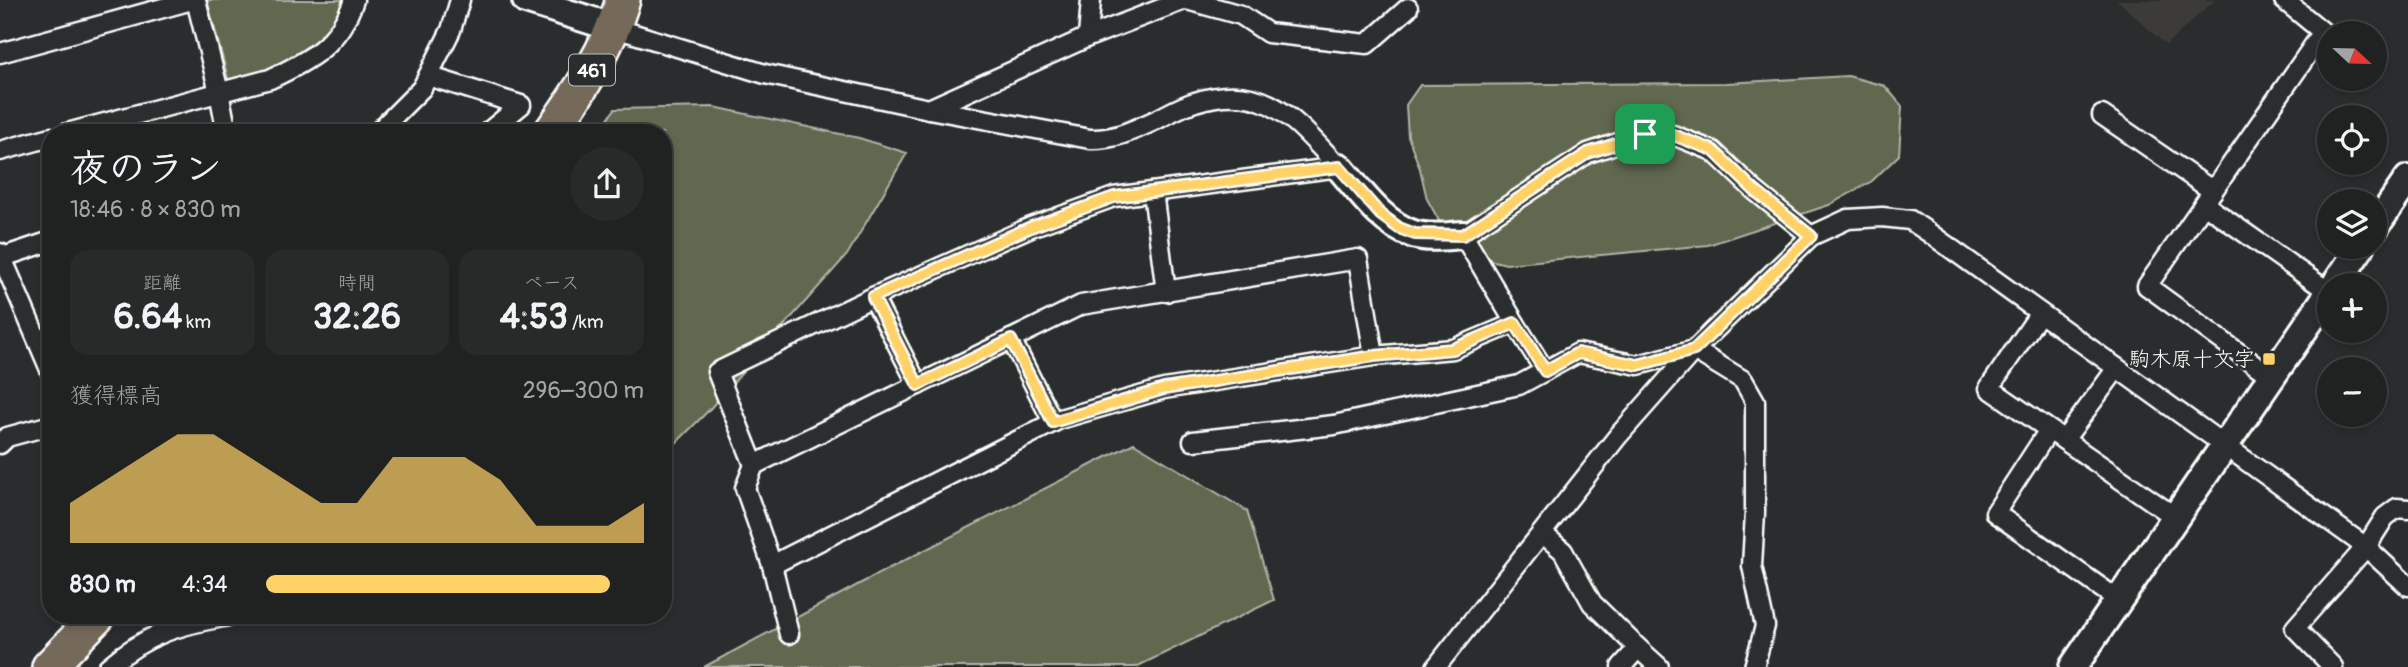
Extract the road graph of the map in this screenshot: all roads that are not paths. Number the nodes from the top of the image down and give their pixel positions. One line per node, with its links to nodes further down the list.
1 (194, 0): 11 (street); 13 (street)
2 (354, 0): 13 (street)
3 (460, 0): 12 (street)
4 (526, 0): 9 (street)
5 (1091, 0): 10 (street)
6 (1186, 0): 8 (street); 10 (street)
7 (2284, 0): 26 (street)
8 (1408, 8)
9 (619, 14): 14 (street); 20 (highway, 461)
10 (1088, 37): 14 (street)
11 (0, 53)
12 (428, 76): 18 (street); 19 (street)
13 (219, 92): 16 (street); 17 (street)
14 (929, 109): 23 (street)
15 (2102, 115): 26 (street)
16 (100, 124)
17 (225, 124)
18 (386, 124)
19 (498, 124)
20 (556, 124)
21 (42, 139): 22 (street)
22 (0, 151)
23 (1339, 167): 25 (street); 28 (street)
24 (2408, 179): 27 (street)
25 (1153, 192): 33 (street); 34 (street)
26 (2208, 197): 32 (street); 44 (street)
27 (2387, 210)
28 (1463, 235): 29 (street); 37 (street)
29 (1811, 236): 36 (street); 39 (street)
30 (42, 244): 31 (street)
31 (0, 256): 40 (street)
32 (2317, 283)
33 (1166, 292): 38 (street); 41 (street)
34 (873, 297): 45 (street); 52 (street)
35 (2317, 310): 44 (street)
36 (2040, 313): 42 (street); 48 (street)
37 (1515, 323): 41 (street); 43 (street)
38 (1011, 340): 45 (street); 46 (street)
39 (1694, 350): 43 (street); 56 (street); 70 (street)
40 (42, 352)
41 (1374, 356): 46 (street)
42 (2117, 368): 48 (street); 51 (street)
43 (1545, 371): 49 (street)
44 (2272, 376): 51 (street)
45 (918, 385): 52 (street)
46 (1053, 422): 58 (street)
47 (42, 427): 50 (street)
48 (2057, 435): 55 (street); 60 (street)
49 (1193, 441)
50 (0, 444)
51 (2224, 446): 55 (street); 57 (street)
52 (754, 465): 58 (street)
53 (2408, 492): 54 (street)
54 (2402, 508): 57 (street)
55 (2175, 517): 60 (street)
56 (1542, 533): 64 (street); 67 (street)
57 (2365, 547): 59 (street); 72 (street)
58 (772, 565): 63 (street)
59 (2408, 586)
60 (2118, 599): 71 (street)
61 (90, 624): 65 (highway)
62 (187, 624): 66 (street)
63 (789, 634)
64 (1638, 648): 68 (street); 69 (street)
65 (49, 667)
66 (108, 667)
67 (1436, 667)
68 (1621, 667)
69 (1659, 667)
70 (1754, 667)
71 (2073, 667)
72 (2333, 667)

